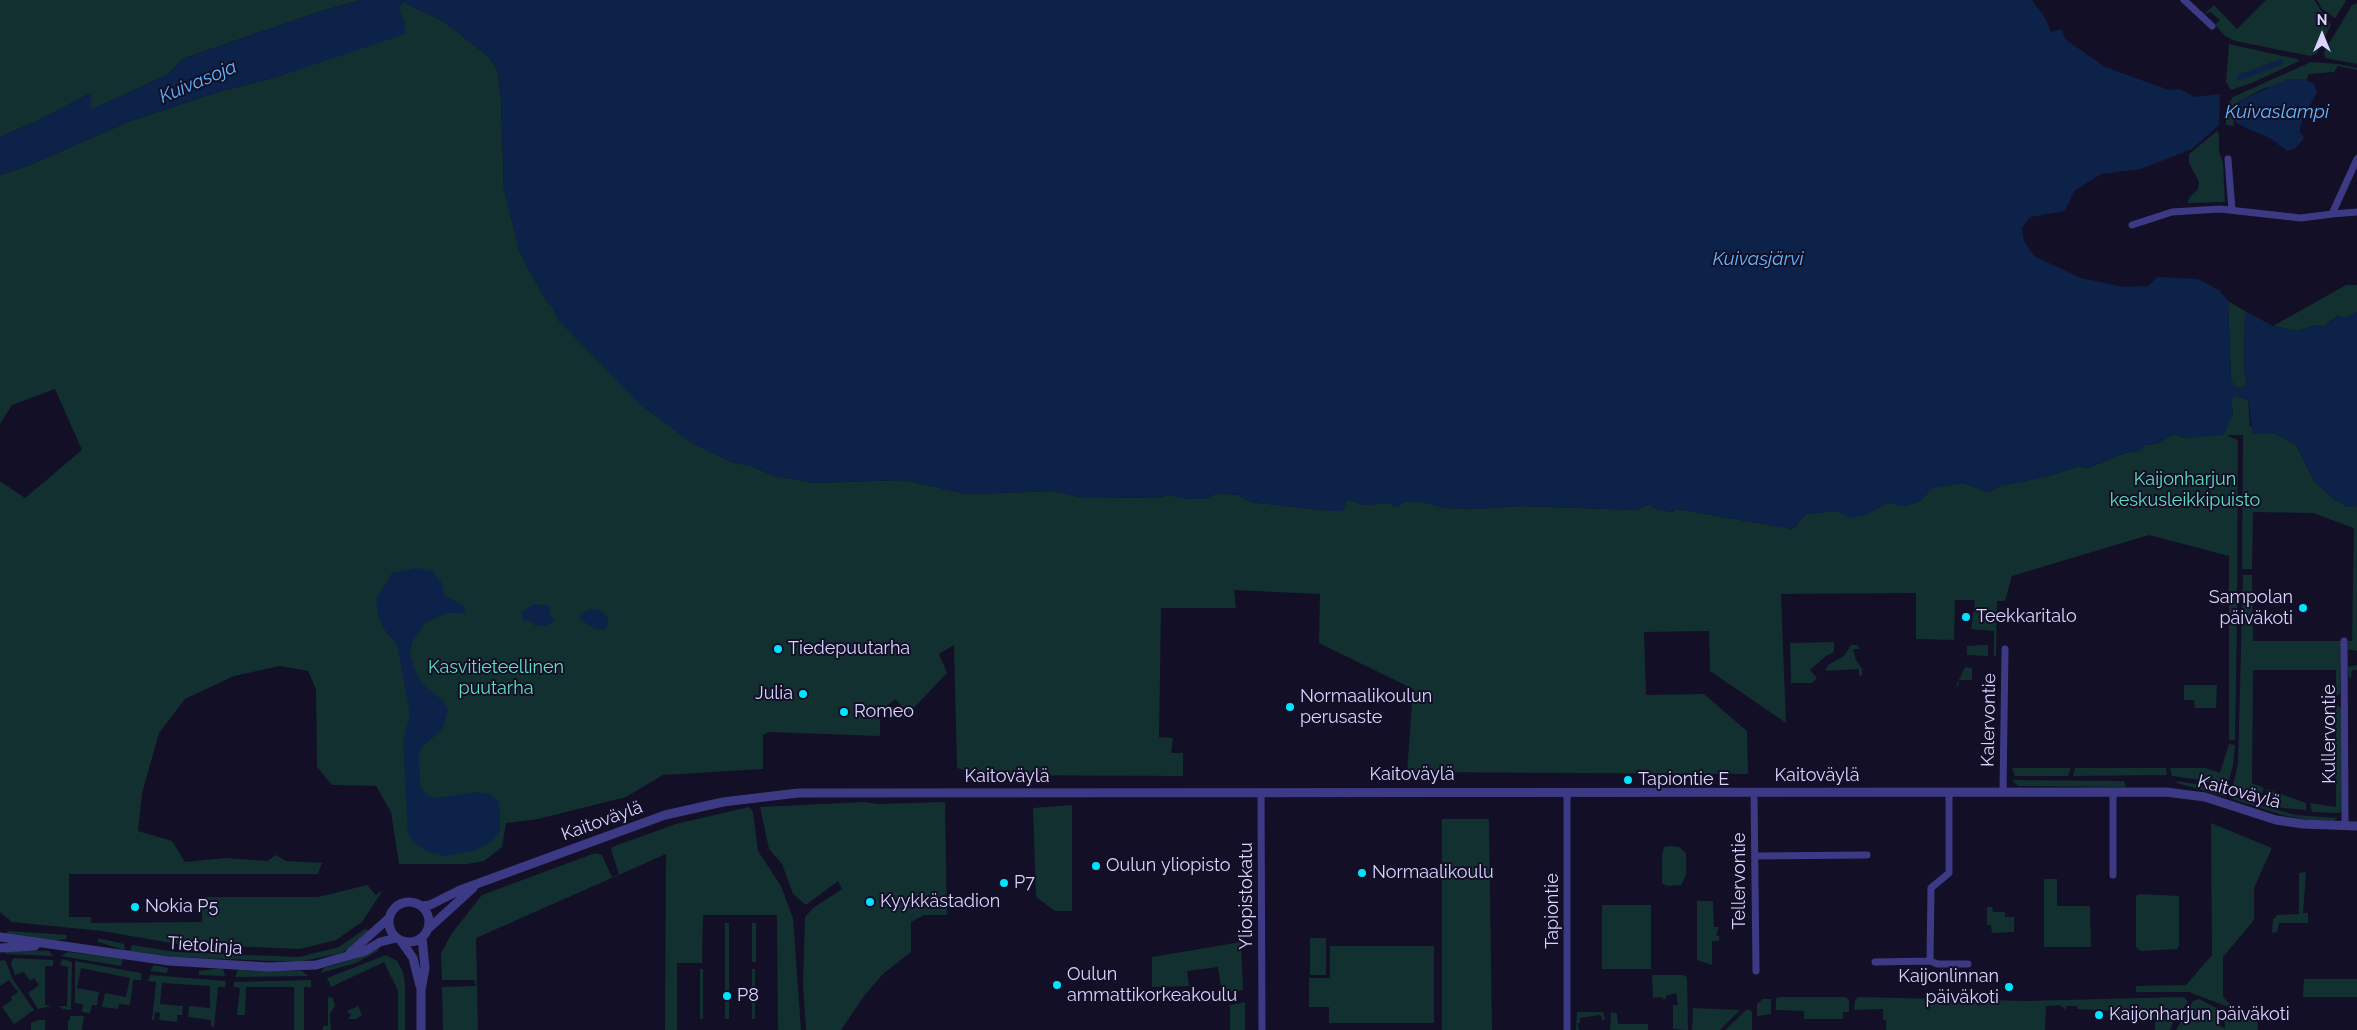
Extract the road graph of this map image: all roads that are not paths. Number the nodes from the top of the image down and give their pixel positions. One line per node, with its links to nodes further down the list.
1 (2184, 0): 2 (street)
2 (2212, 26)
3 (2228, 159): 5 (street)
4 (2357, 159): 7 (street)
5 (2232, 210): 7 (street); 8 (street)
6 (2357, 212): 7 (street)
7 (2332, 214)
8 (2132, 225)
9 (2344, 641): 17 (street, Kullervontie)
10 (2005, 649): 15 (street, Kalervontie)
11 (1261, 792): 12 (street, Kaitoväylä); 22 (street, Kaitoväylä); 38 (street, Yliopistokatu)
12 (1567, 792): 13 (street, Kaitoväylä); 39 (street, Tapiontie)
13 (1754, 792): 14 (street, Kaitoväylä); 20 (street, Tellervontie)
14 (1949, 792): 15 (street, Kaitoväylä); 33 (street)
15 (2003, 792): 16 (street, Kaitoväylä)
16 (2113, 792): 17 (street, Kaitoväylä); 21 (street)
17 (2345, 826): 18 (street, Kaitoväylä)
18 (2357, 826)
19 (1867, 855): 20 (street)
20 (1755, 856): 35 (street, Tellervontie)
21 (2113, 875)
22 (476, 884): 23 (street, Kaitoväylä); 25 (street, Kaitoväylä)
23 (422, 906): 24 (street); 25 (street)
24 (389, 918): 28 (street); 31 (street, Tietolinja)
25 (428, 929): 27 (street)
26 (0, 938): 29 (street, Tietolinja)
27 (422, 938): 28 (street); 36 (street)
28 (399, 939): 31 (street, Tietolinja); 36 (street)
29 (58, 945): 30 (street, Tietolinja); 31 (street, Tietolinja)
30 (0, 948)
31 (350, 954)
32 (1875, 962): 33 (street)
33 (1930, 962): 34 (street)
34 (1968, 964)
35 (1756, 970)
36 (422, 990): 37 (street)
37 (421, 1030)
38 (1262, 1030)
39 (1567, 1030)

